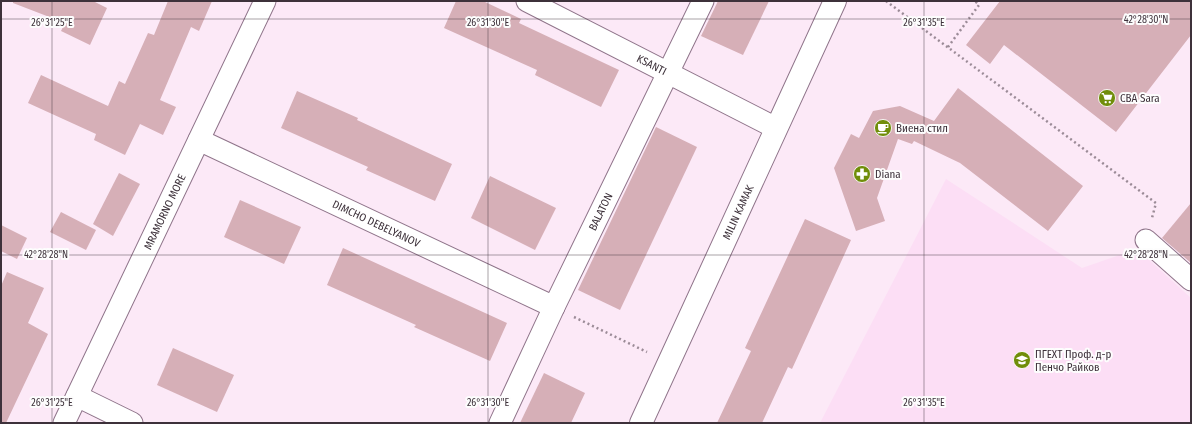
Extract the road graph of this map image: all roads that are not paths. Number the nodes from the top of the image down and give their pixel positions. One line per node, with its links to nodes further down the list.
1 (265, 1): 7 (street, MRAMORNO MORE)
2 (527, 1): 5 (street, KSANTI)
3 (703, 1): 5 (street, BALATON)
4 (835, 1): 6 (street, MILIN KAMAK)
5 (669, 73): 6 (street, KSANTI); 10 (street, BALATON)
6 (776, 128): 15 (street, MILIN KAMAK)
7 (199, 140): 10 (street, DIMCHO DEBELYANOV); 11 (street, MRAMORNO MORE)
8 (1146, 240): 9 (street)
9 (1191, 280)
10 (554, 307): 14 (street, BALATON)
11 (77, 396): 12 (street, MRAMORNO MORE); 13 (street)
12 (64, 423)
13 (132, 423)
14 (500, 423)
15 (641, 423)

